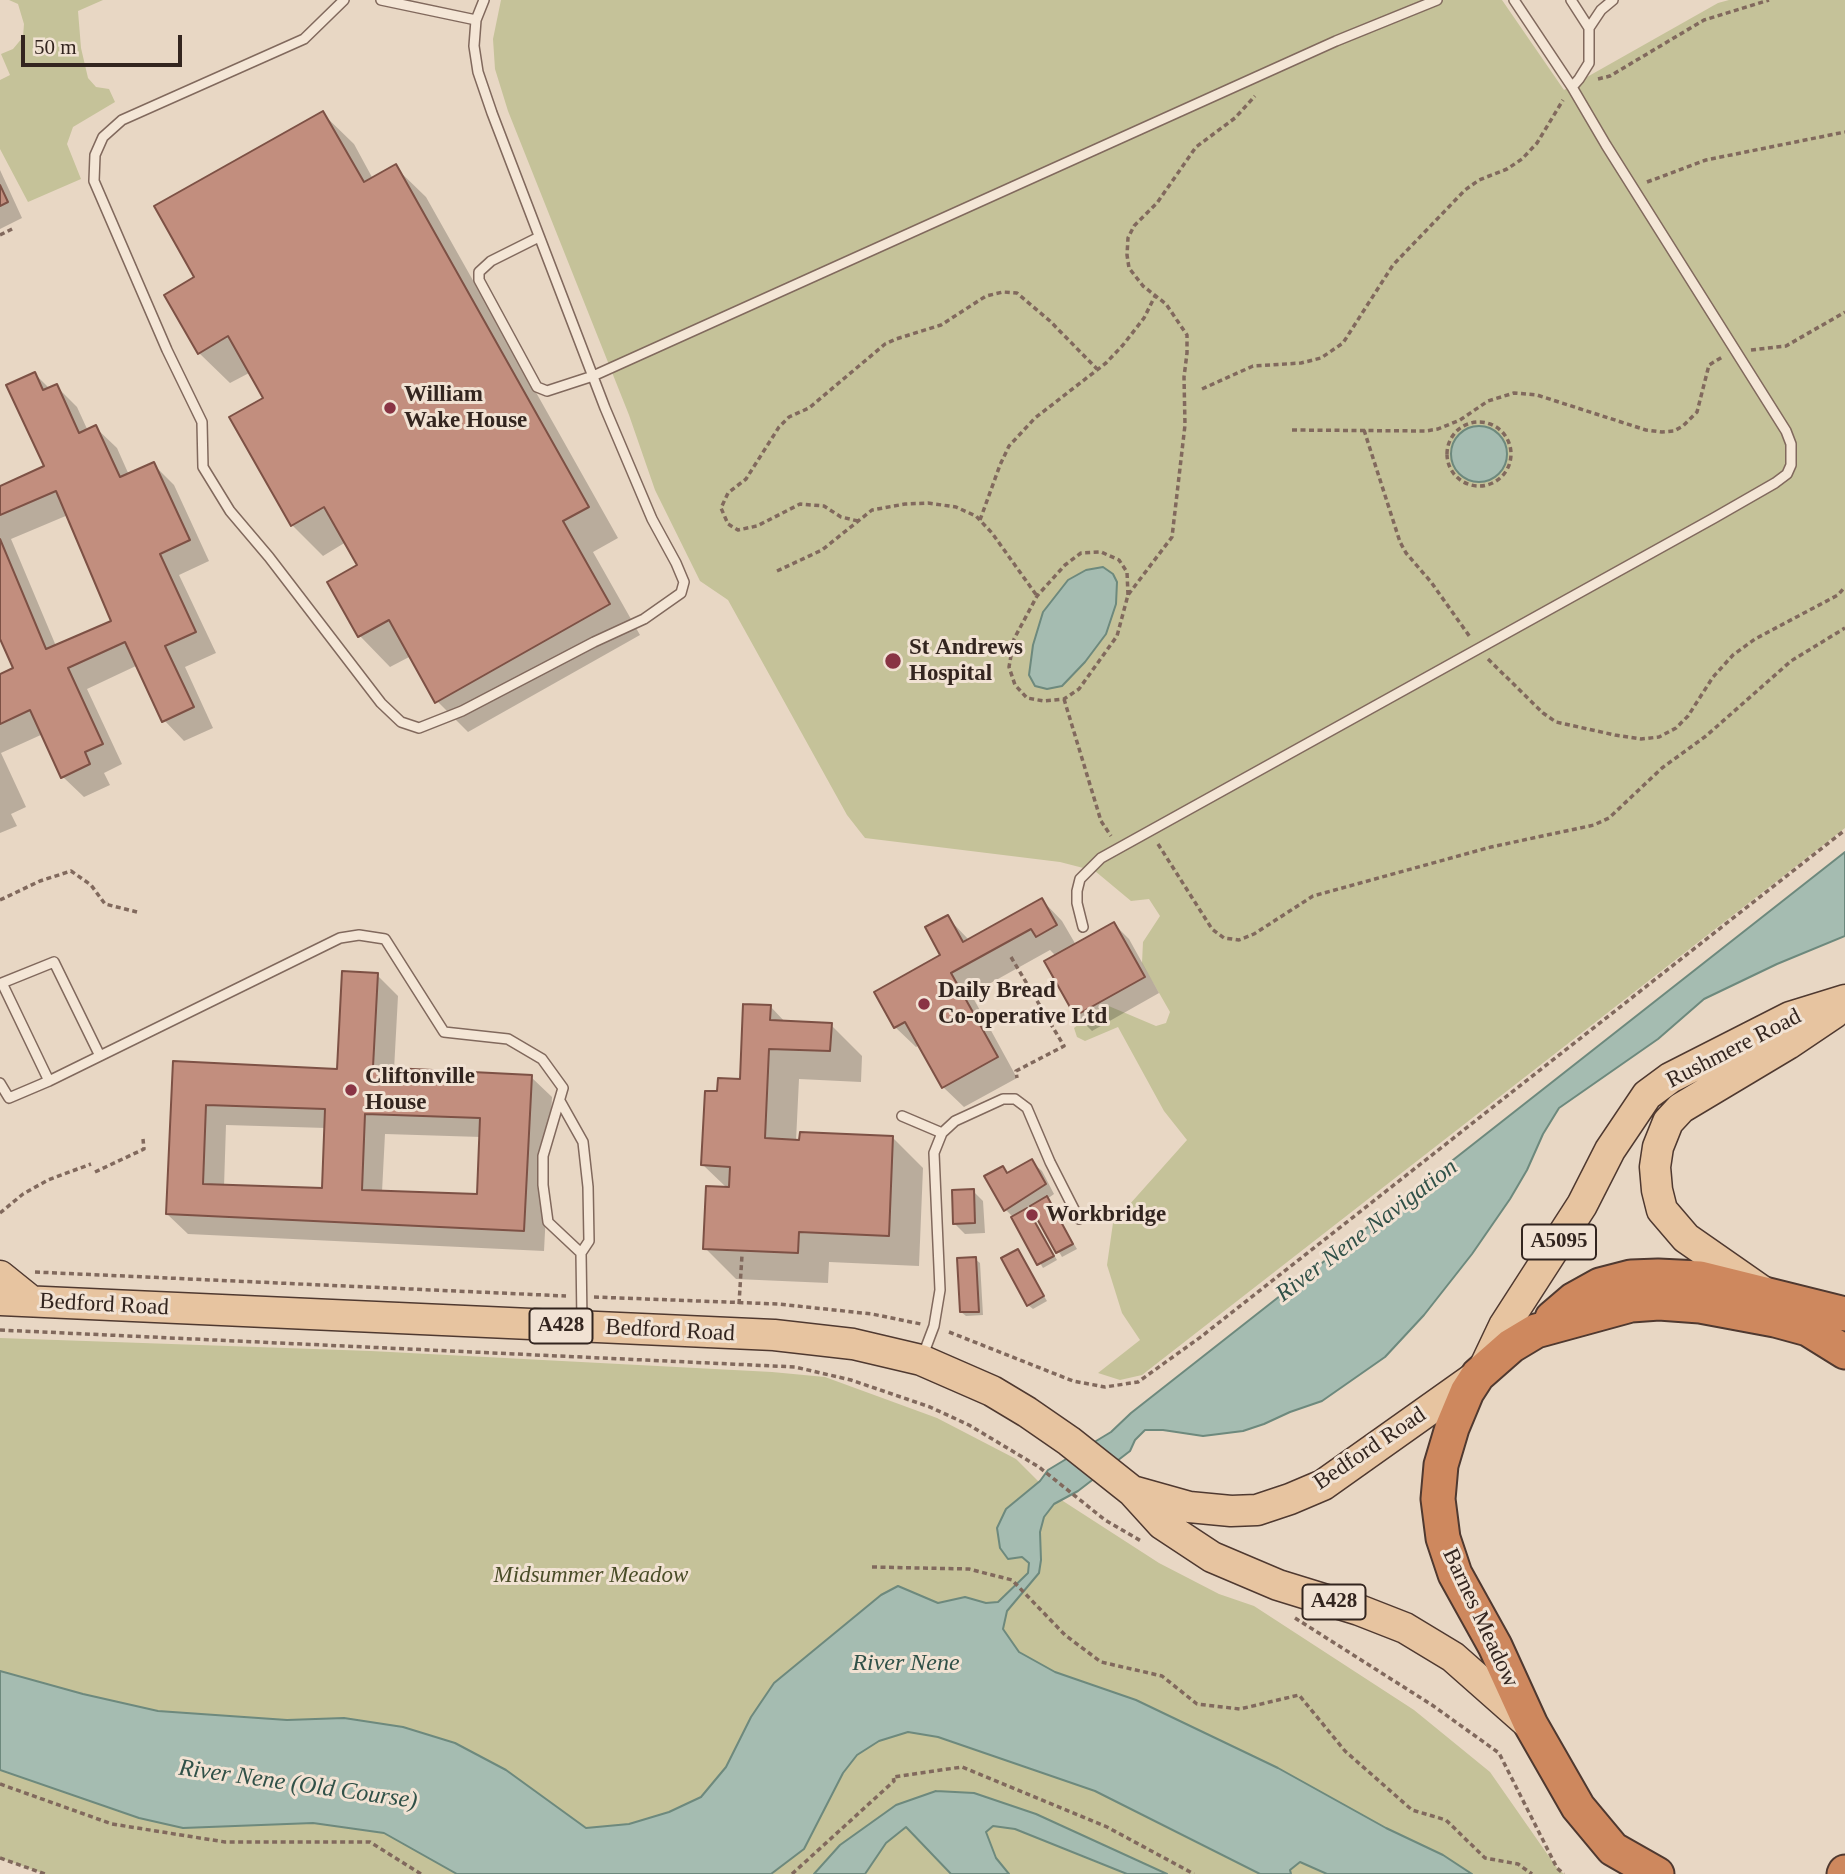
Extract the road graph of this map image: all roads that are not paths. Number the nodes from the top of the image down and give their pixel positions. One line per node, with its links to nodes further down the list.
1 (344, 0): 12 (lane)
2 (381, 0): 8 (lane)
3 (484, 0): 8 (lane)
4 (1437, 0): 12 (lane)
5 (1514, 0): 10 (lane)
6 (1571, 0): 9 (lane)
7 (1613, 0): 9 (lane)
8 (476, 20): 11 (lane)
9 (1589, 28): 10 (lane)
10 (1572, 87): 13 (lane)
11 (539, 237): 12 (lane); 12 (lane)
12 (593, 376)
13 (1083, 927)
14 (1845, 1000): 34 (main road, Rushmere Road / A5095)
15 (1845, 1006): 25 (main road, Rushmere Road)
16 (100, 1056): 17 (lane); 17 (lane); 19 (lane)
17 (49, 1081): 18 (lane)
18 (0, 1083)
19 (560, 1101): 23 (lane); 23 (lane)
20 (902, 1116): 21 (lane)
21 (942, 1133): 22 (lane); 33 (lane)
22 (1079, 1219)
23 (580, 1253): 29 (lane)
24 (13, 1273): 27 (main road)
25 (1766, 1294): 28 (highway); 30 (main road, Rushmere Road); 31 (highway)
26 (0, 1300): 27 (main road, Bedford Road / A428)
27 (31, 1301): 29 (main road, Bedford Road / A428)
28 (1845, 1314)
29 (582, 1327): 33 (main road, Bedford Road / A428)
30 (1808, 1329): 31 (highway, Barnes Meadow); 32 (highway, Barnes Meadow)
31 (1536, 1331): 34 (highway, Barnes Meadow)
32 (1845, 1352)
33 (921, 1360): 35 (main road, Bedford Road / A428)
34 (1482, 1371): 35 (main road, Bedford Road / A428); 36 (highway, Barnes Meadow)
35 (1124, 1485): 36 (main road, Bedford Road / A428)
36 (1531, 1725): 37 (highway, Barnes Meadow)
37 (1613, 1849): 38 (highway); 39 (highway, Barnes Meadow)
38 (1637, 1874)
39 (1657, 1874)

